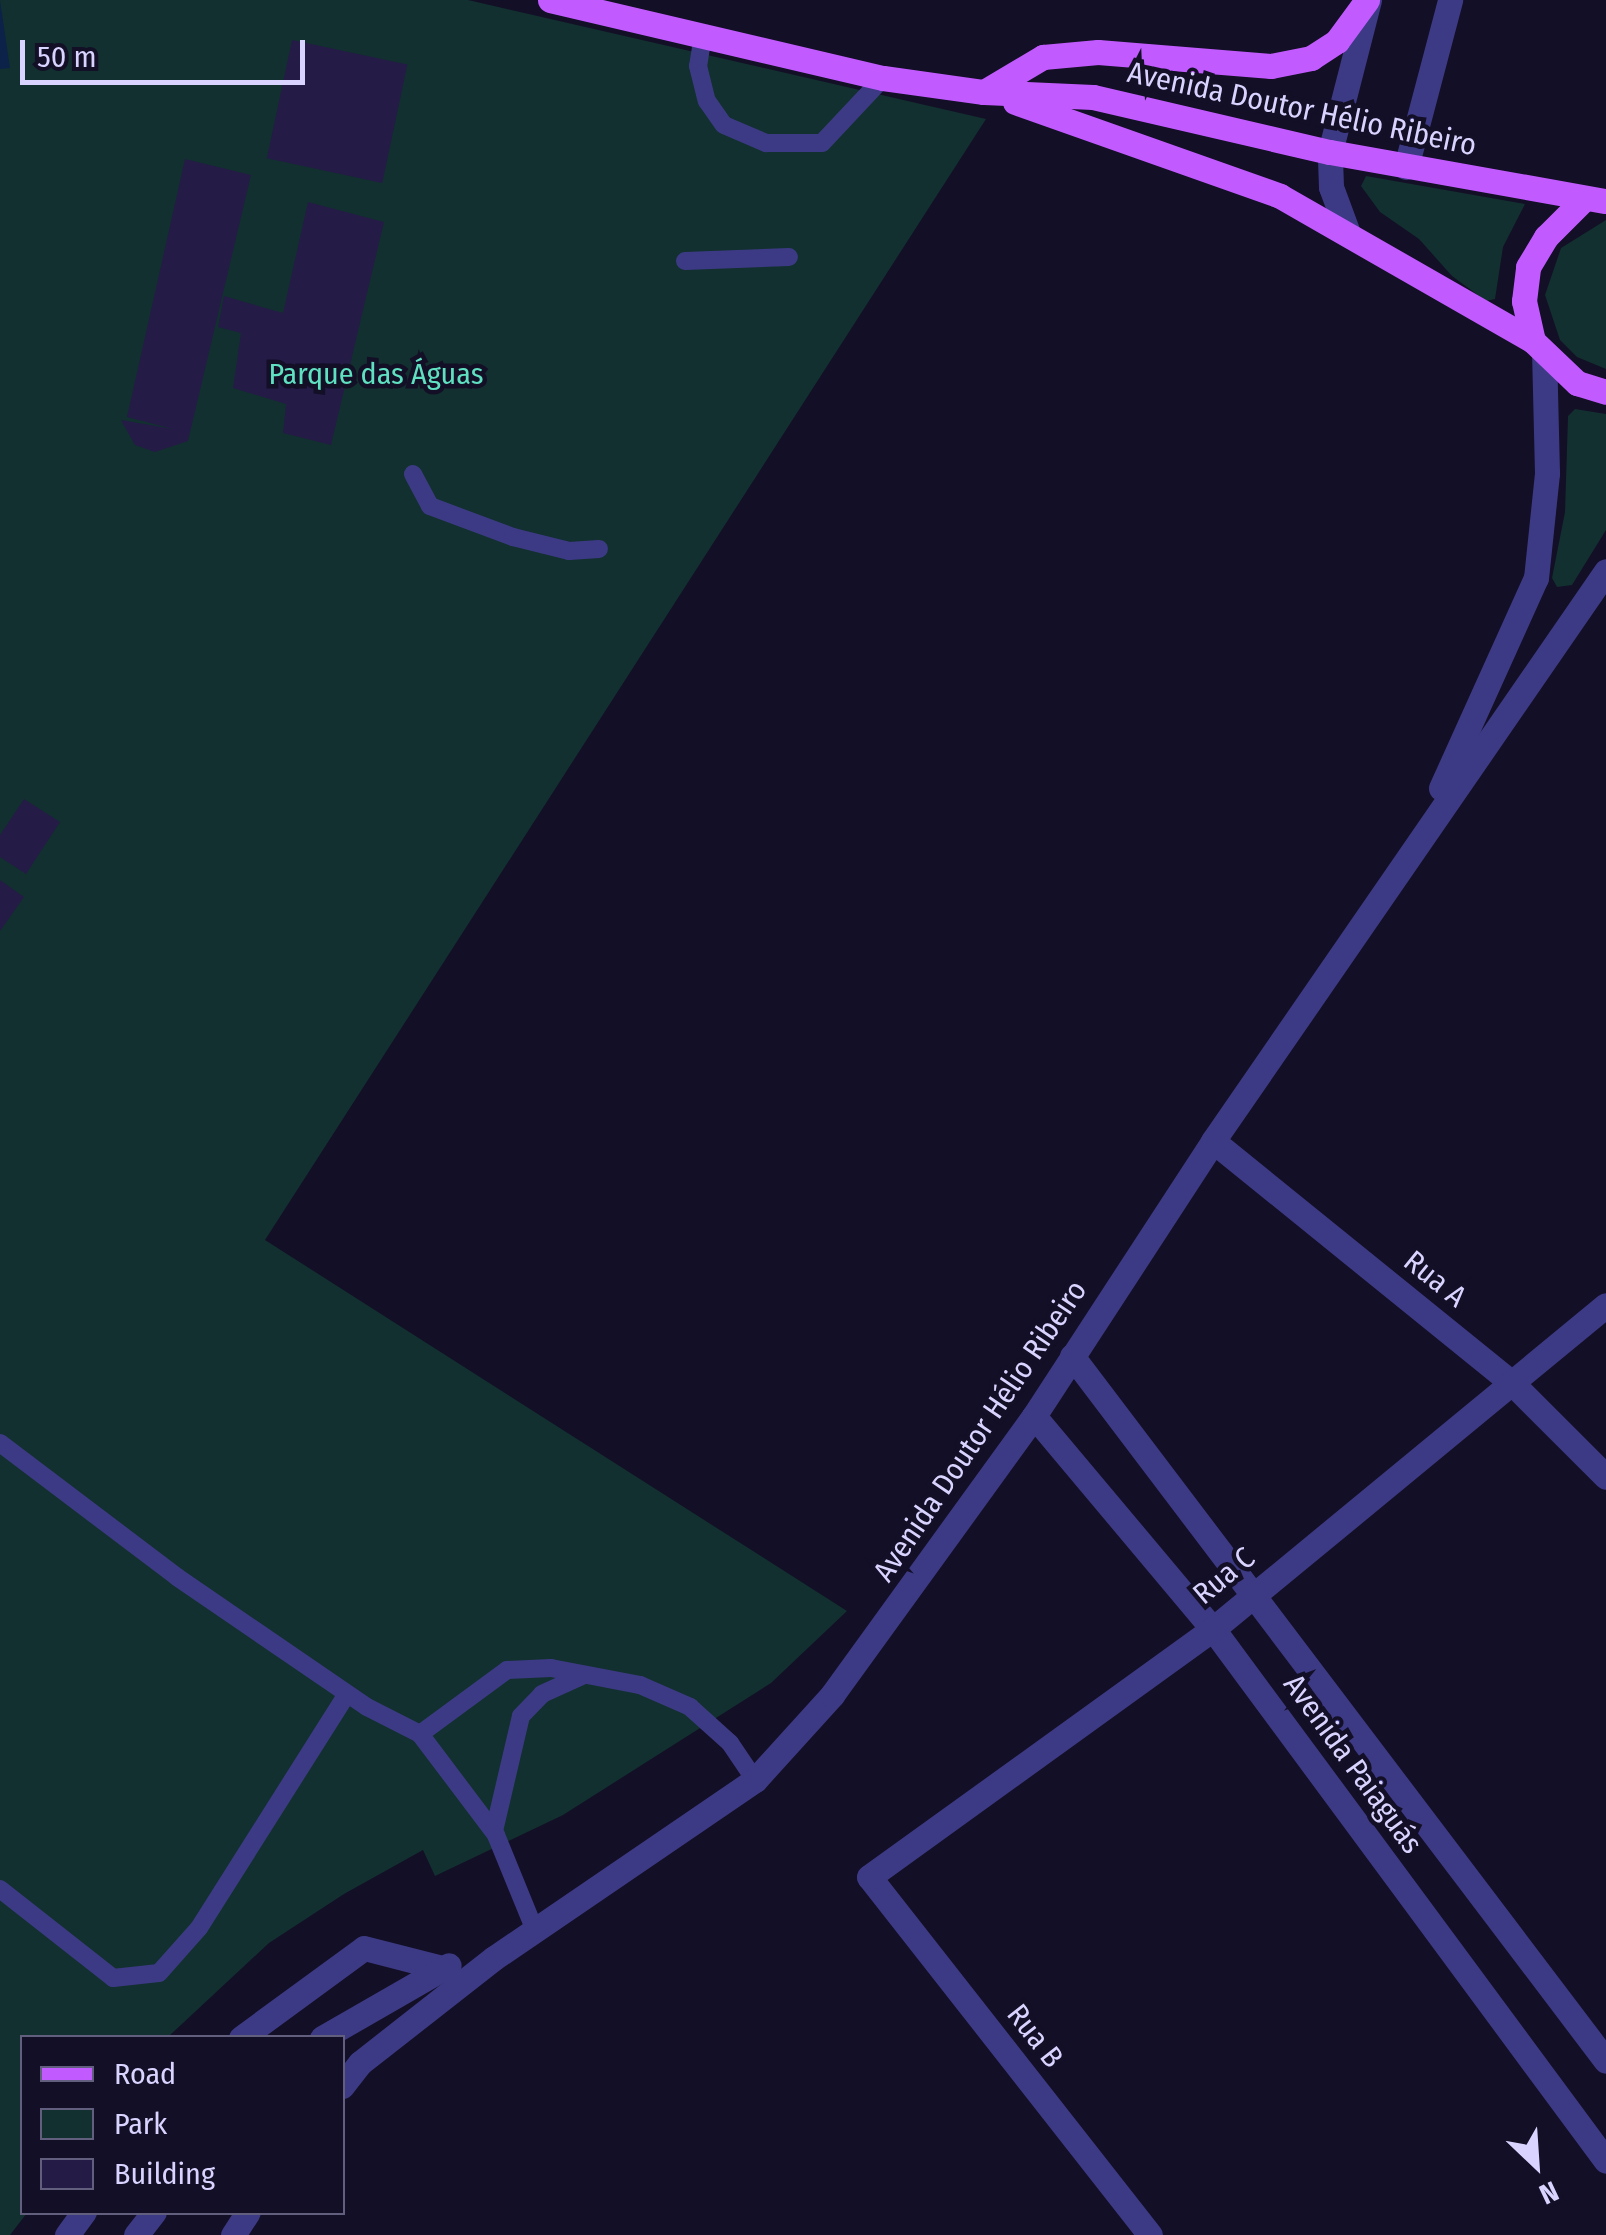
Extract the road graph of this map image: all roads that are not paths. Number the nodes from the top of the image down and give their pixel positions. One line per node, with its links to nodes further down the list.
1 (550, 0): 4 (main road, Avenida Doutor Hélio Ribeiro)
2 (1368, 0): 6 (main road); 7 (street)
3 (1450, 0): 8 (street)
4 (703, 34): 5 (main road, Avenida Doutor Hélio Ribeiro); 5 (lane)
5 (883, 78): 6 (main road, Avenida Doutor Hélio Ribeiro)
6 (984, 92): 7 (main road, Avenida Doutor Hélio Ribeiro); 10 (main road, Avenida Doutor Hélio Ribeiro)
7 (1330, 152): 8 (main road, Avenida Doutor Hélio Ribeiro); 10 (street)
8 (1406, 166): 9 (main road, Avenida Doutor Hélio Ribeiro)
9 (1595, 200): 13 (main road)
10 (1348, 233): 13 (main road, Avenida Doutor Hélio Ribeiro)
11 (789, 256): 12 (lane)
12 (685, 262)
13 (1538, 347): 14 (main road, Avenida Doutor Hélio Ribeiro); 18 (street, Avenida Doutor Hélio Ribeiro)
14 (1606, 392)
15 (413, 474): 16 (lane)
16 (598, 550)
17 (1606, 572): 18 (street, Avenida Doutor Hélio Ribeiro)
18 (1416, 843): 19 (street, Avenida Doutor Hélio Ribeiro)
19 (1213, 1141): 21 (street, Avenida Doutor Hélio Ribeiro); 22 (street, Rua A)
20 (1606, 1305): 22 (street, Rua C)
21 (1072, 1356): 23 (street, Avenida Doutor Hélio Ribeiro); 26 (street, Avenida Paiaguás)
22 (1510, 1382): 25 (street, Rua A); 26 (street, Rua C)
23 (1034, 1416): 27 (street, Avenida Paiaguás); 31 (street, Avenida Doutor Hélio Ribeiro)
24 (0, 1443): 29 (lane)
25 (1606, 1477)
26 (1256, 1592): 27 (street, Rua C); 40 (street, Avenida Paiaguás)
27 (1213, 1629): 33 (street, Rua C); 42 (street, Avenida Paiaguás)
28 (585, 1675): 30 (lane); 31 (lane); 32 (lane)
29 (347, 1694): 30 (lane); 34 (lane)
30 (420, 1734): 32 (lane)
31 (755, 1780): 35 (street, Avenida Doutor Hélio Ribeiro)
32 (494, 1831): 35 (lane)
33 (869, 1877): 45 (street, Rua B)
34 (0, 1889)
35 (536, 1933): 36 (street, Avenida Doutor Hélio Ribeiro)
36 (494, 1958): 37 (street, Avenida Doutor Hélio Ribeiro); 41 (street, Avenida Doutor Hélio Ribeiro)
37 (438, 1967): 38 (street); 39 (street, Avenida Doutor Hélio Ribeiro)
38 (245, 2035)
39 (327, 2035)
40 (1606, 2062)
41 (345, 2082)
42 (1606, 2161)
43 (152, 2215): 44 (street)
44 (136, 2235)
45 (1150, 2235)

